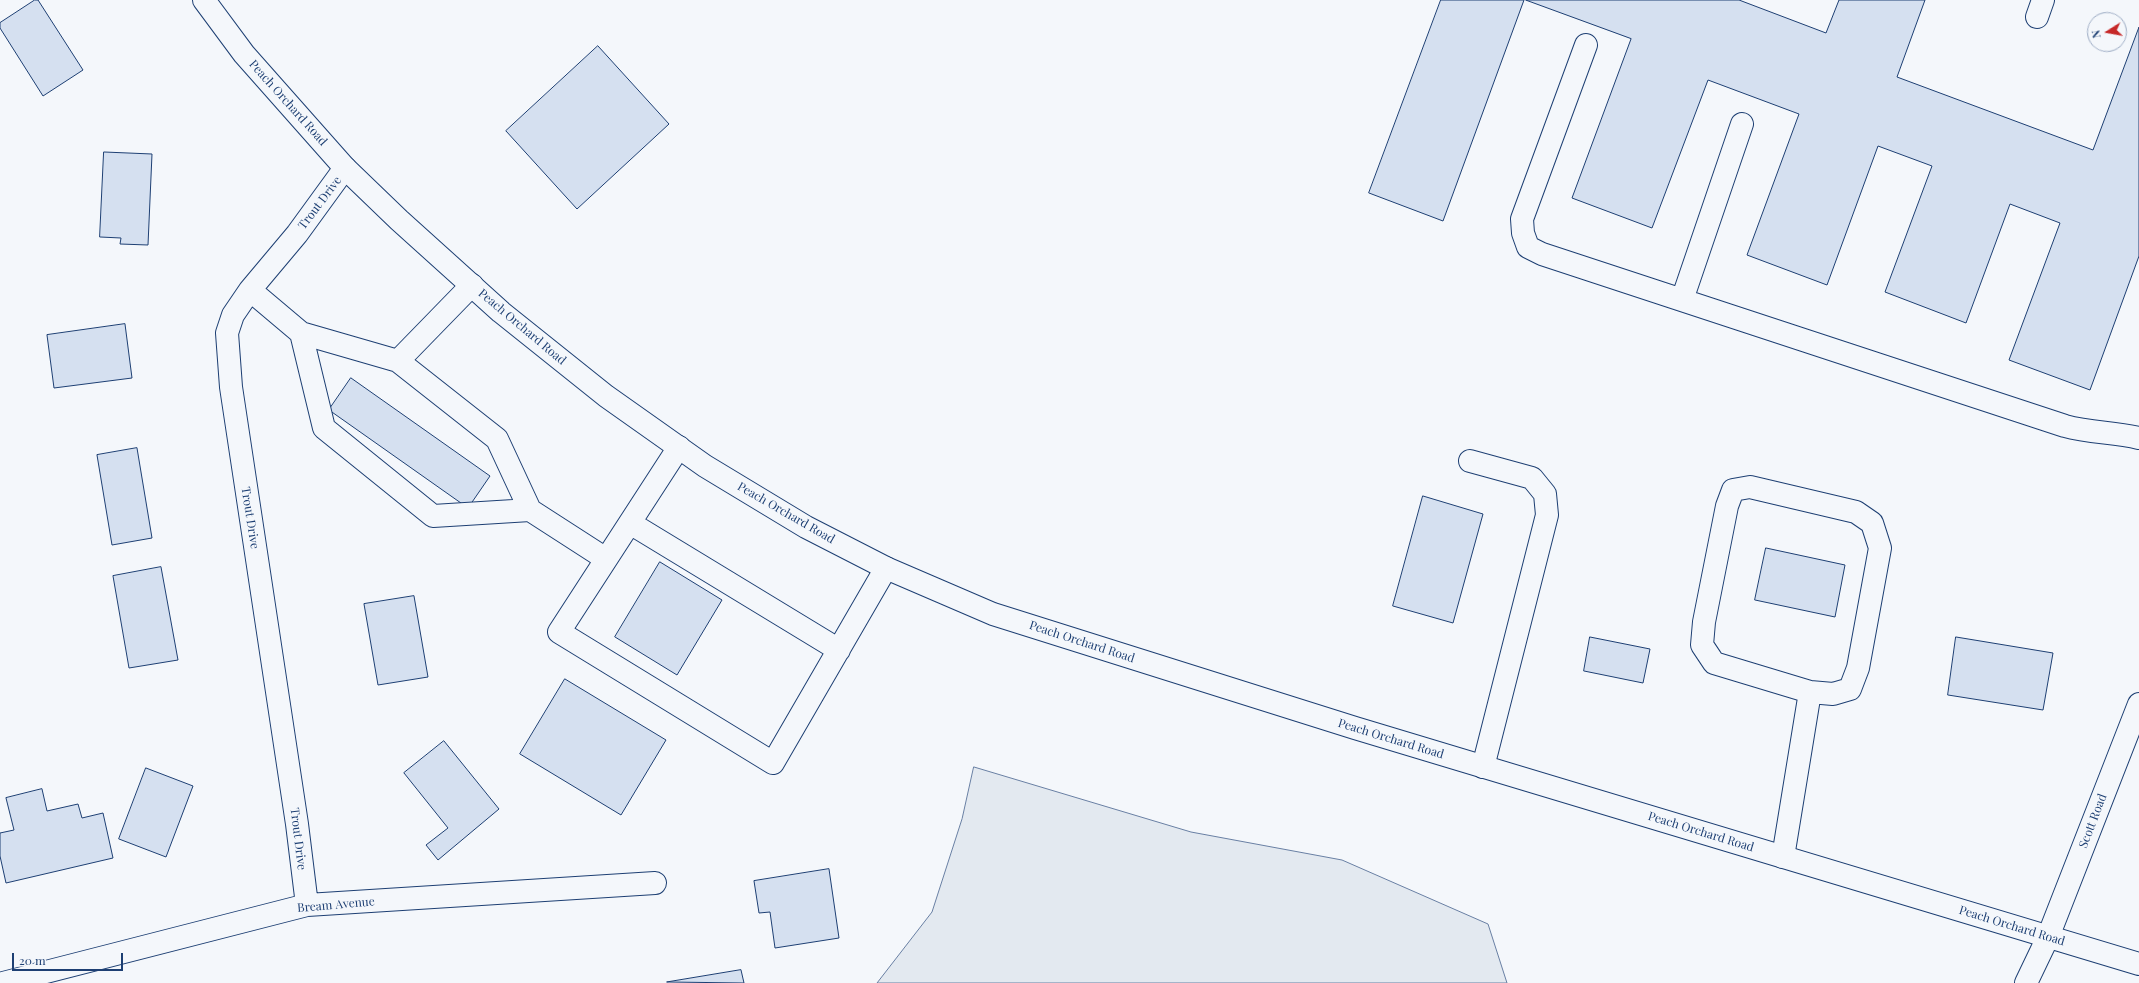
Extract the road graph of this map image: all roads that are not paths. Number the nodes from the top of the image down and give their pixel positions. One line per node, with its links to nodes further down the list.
1 (204, 0): 4 (main road, Peach Orchard Road)
2 (1586, 45): 7 (main road)
3 (1742, 124): 7 (main road)
4 (345, 168): 5 (main road, Peach Orchard Road); 6 (main road, Trout Drive)
5 (472, 285): 9 (main road); 11 (main road, Peach Orchard Road)
6 (250, 290): 8 (main road); 23 (main road, Trout Drive)
7 (1682, 300): 10 (main road)
8 (301, 333): 9 (main road); 13 (main road)
9 (398, 361): 13 (main road)
10 (2139, 438)
11 (679, 447): 14 (main road); 16 (main road, Peach Orchard Road)
12 (1470, 461): 20 (main road)
13 (530, 510): 15 (main road)
14 (630, 523): 15 (main road); 17 (main road)
15 (606, 560): 17 (main road)
16 (886, 568): 17 (main road); 20 (main road, Peach Orchard Road)
17 (839, 650)
18 (1810, 692): 18 (main road); 21 (main road)
19 (2139, 704): 24 (main road, Scott Road)
20 (1483, 767): 21 (main road, Peach Orchard Road)
21 (1783, 857): 24 (main road, Peach Orchard Road)
22 (655, 883): 23 (main road, Bream Avenue)
23 (307, 905): 26 (main road, Bream Avenue)
24 (2048, 937): 25 (main road, Peach Orchard Road); 27 (main road, Scott Road)
25 (2139, 964)
26 (3, 983)
27 (2026, 983)

